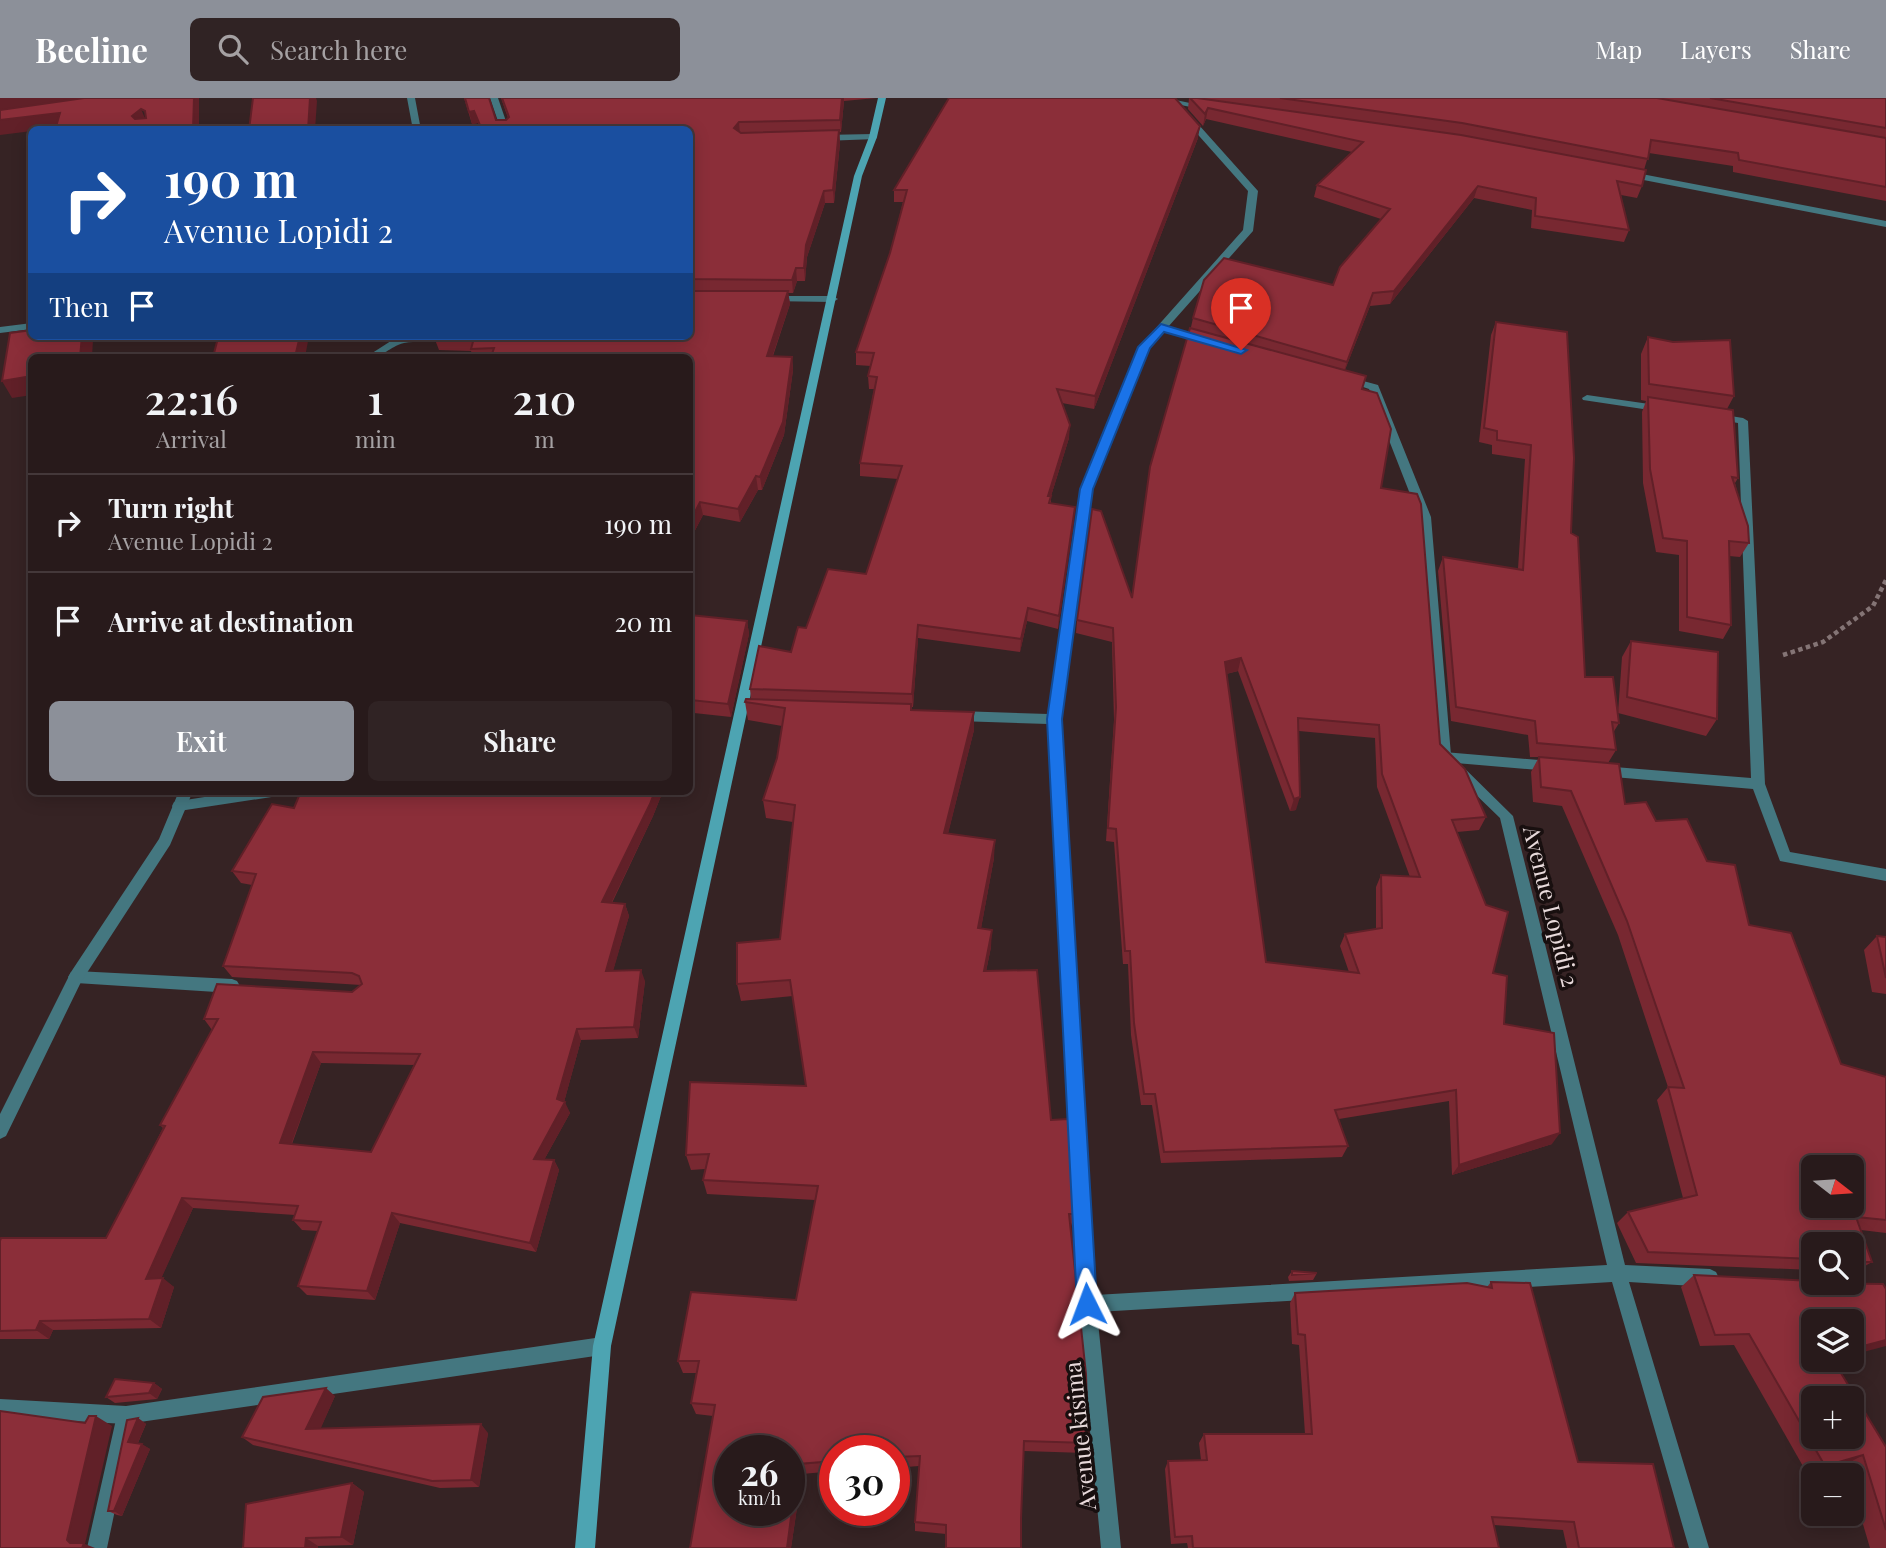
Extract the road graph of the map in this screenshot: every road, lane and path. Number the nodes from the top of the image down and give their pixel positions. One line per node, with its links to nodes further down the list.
1 (411, 98): 7 (street)
2 (494, 98): 8 (street)
3 (882, 98): 9 (street)
4 (1152, 98): 5 (street)
5 (1175, 103): 6 (street); 16 (street, Avenue kisima)
6 (1215, 108)
7 (416, 126)
8 (504, 126)
9 (873, 137): 10 (street); 14 (street)
10 (807, 139)
11 (1619, 172): 12 (street)
12 (1886, 224)
13 (755, 299): 14 (street)
14 (833, 299): 40 (street)
15 (28, 326): 17 (street)
16 (1161, 328): 19 (street); 28 (street, Avenue kisima)
17 (0, 330)
18 (405, 340): 20 (street)
19 (1215, 343)
20 (376, 354)
21 (1335, 376): 29 (street)
22 (1587, 398): 23 (street)
23 (1678, 412)
24 (1704, 415): 26 (street)
25 (1886, 580): 26 (path)
26 (1752, 688): 30 (street)
27 (946, 715): 28 (street)
28 (1054, 719): 39 (street, Avenue kisima)
29 (1444, 757): 30 (street); 37 (street, Avenue Lopidi 2)
30 (1758, 784): 33 (street)
31 (224, 795): 32 (street)
32 (183, 798): 34 (street)
33 (1886, 875)
34 (76, 977): 35 (street); 36 (street)
35 (251, 988)
36 (0, 1131)
37 (1618, 1273): 38 (street); 39 (street); 46 (street, Avenue Lopidi 2)
38 (1729, 1278)
39 (1087, 1304): 45 (street, Avenue kisima)
40 (602, 1346): 42 (street); 44 (street)
41 (0, 1408): 42 (street)
42 (126, 1415): 43 (street)
43 (97, 1548)
44 (585, 1548)
45 (1111, 1548)
46 (1699, 1548)

